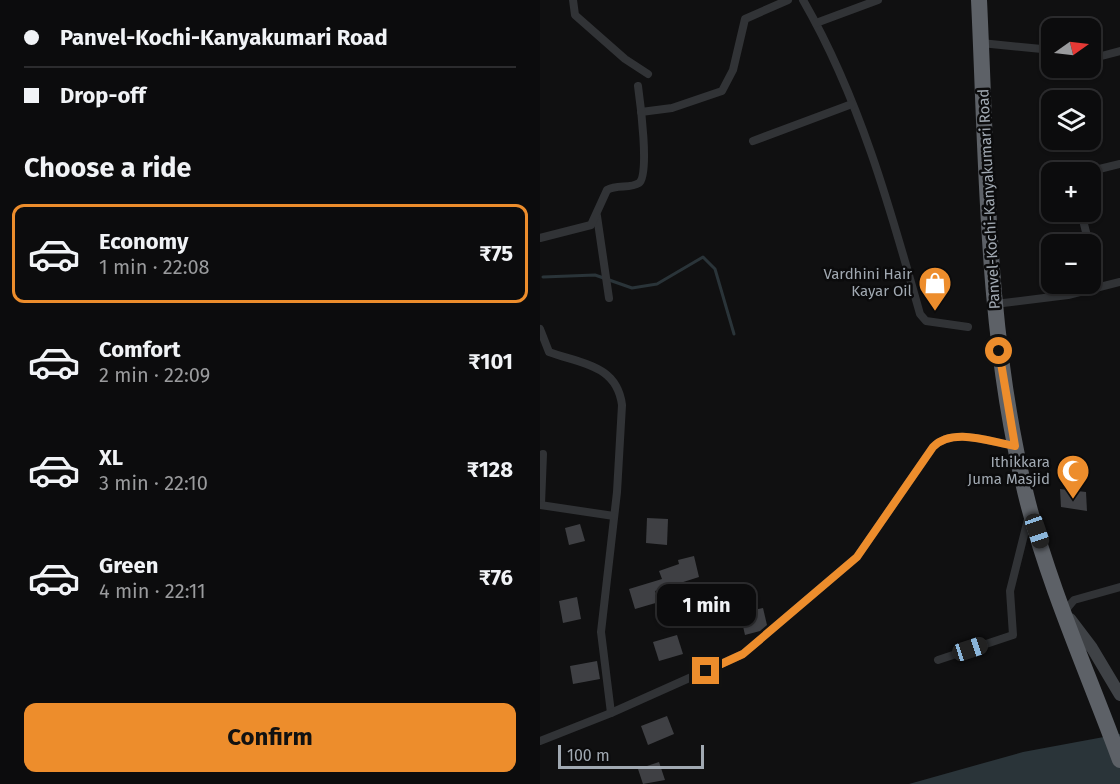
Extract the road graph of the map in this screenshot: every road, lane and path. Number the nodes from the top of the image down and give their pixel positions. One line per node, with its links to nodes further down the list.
1 (573, 0): 11 (street)
2 (788, 0): 14 (street)
3 (803, 0): 6 (street)
4 (878, 0): 6 (street)
5 (979, 0): 7 (highway, Panvel-Kochi-Kanyakumari Road)
6 (816, 23): 13 (street)
7 (981, 43): 8 (street); 24 (highway, Panvel-Kochi-Kanyakumari Road)
8 (1041, 49)
9 (1120, 51): 10 (street)
10 (1101, 56)
11 (648, 74)
12 (638, 86): 14 (street)
13 (852, 104): 15 (street); 25 (street)
14 (641, 112): 18 (street)
15 (753, 141)
16 (1120, 164): 17 (street)
17 (1101, 169)
18 (597, 216): 19 (street); 23 (street)
19 (540, 238)
20 (1120, 282): 21 (street)
21 (1101, 286)
22 (1072, 294): 24 (street)
23 (609, 298)
24 (994, 304): 27 (highway, Panvel-Kochi-Kanyakumari Road)
25 (968, 327)
26 (540, 329): 31 (street)
27 (1015, 446): 30 (highway, Panvel-Kochi-Kanyakumari Road); 36 (street)
28 (543, 454): 29 (street)
29 (541, 505): 31 (street)
30 (1030, 511): 33 (highway, Panvel-Kochi-Kanyakumari Road); 34 (street)
31 (614, 516): 36 (street)
32 (1120, 587): 33 (street)
33 (1064, 612): 35 (main road); 38 (highway, Panvel-Kochi-Kanyakumari Road)
34 (938, 660)
35 (1120, 696)
36 (611, 713): 37 (street)
37 (540, 741)
38 (1120, 760)

